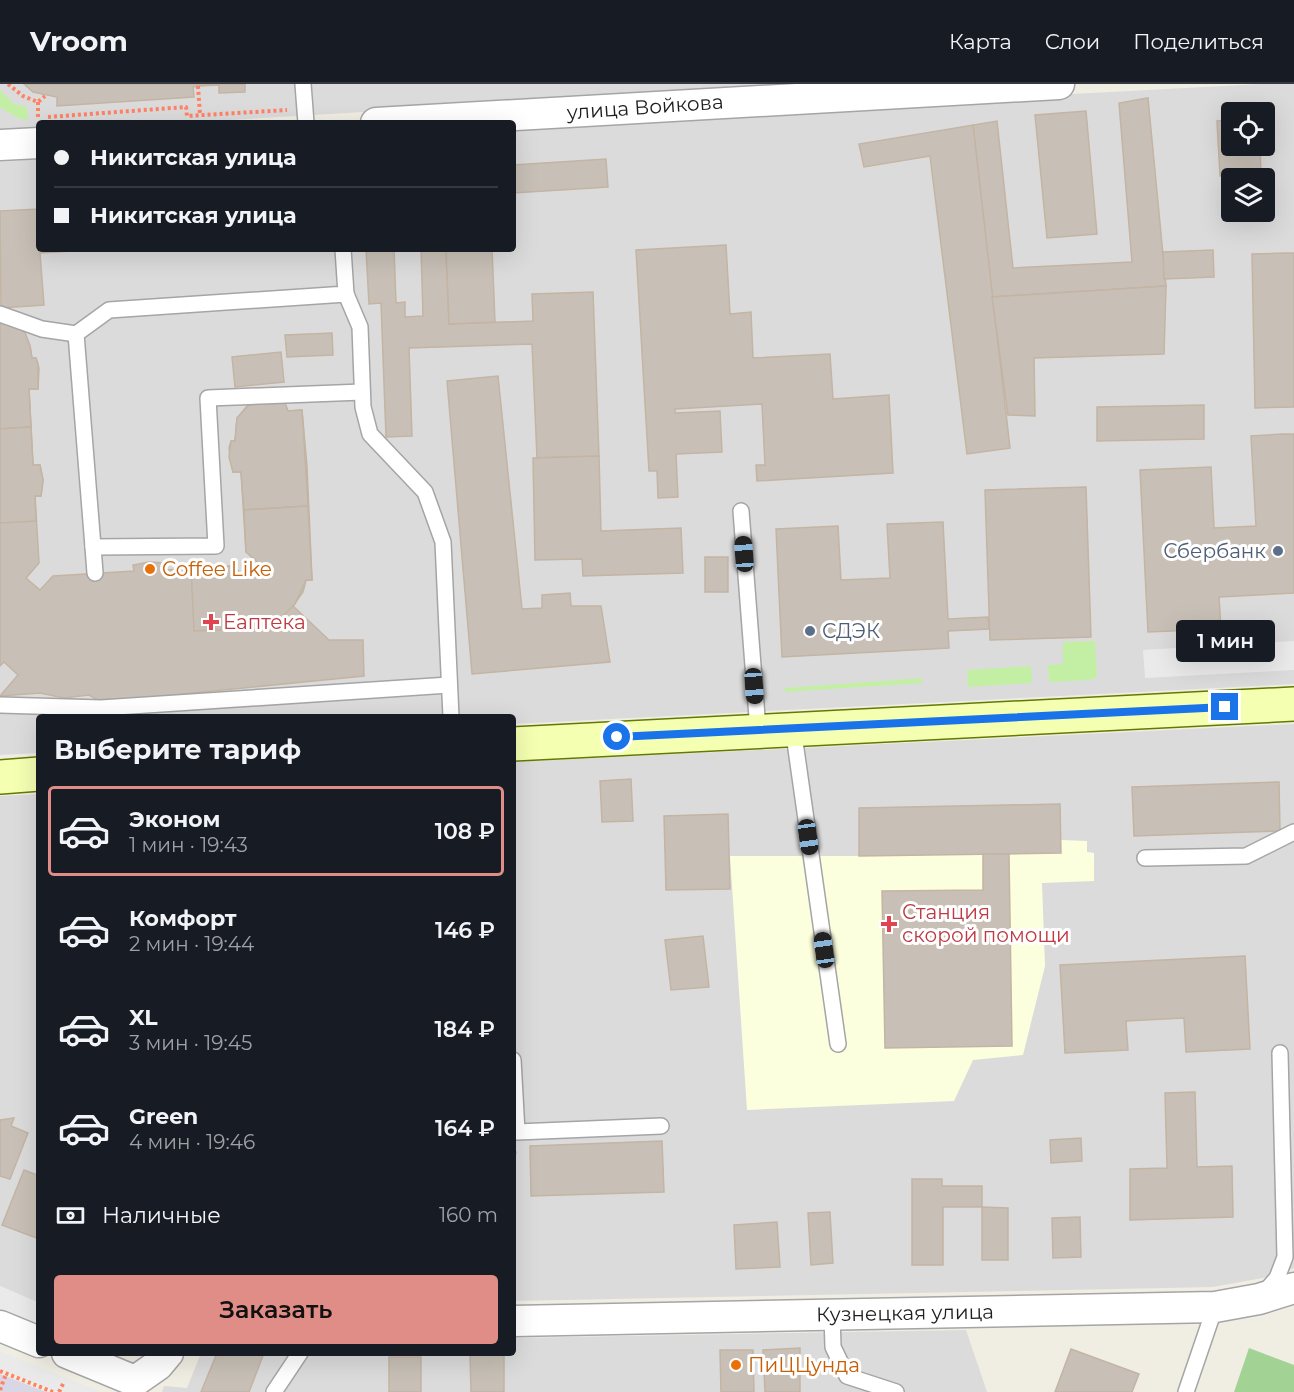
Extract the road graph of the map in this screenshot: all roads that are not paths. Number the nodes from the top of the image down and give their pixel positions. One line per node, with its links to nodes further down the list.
1 (303, 84): 5 (lane)
2 (1059, 84): 3 (street, улица Войкова)
3 (815, 90): 4 (street, улица Войкова)
4 (661, 95): 6 (street, улица Войкова)
5 (306, 116)
6 (407, 120)
7 (36, 143): 8 (street)
8 (0, 145)
9 (343, 252): 10 (lane)
10 (346, 294): 12 (lane); 13 (lane)
11 (0, 314): 12 (lane)
12 (76, 334): 15 (lane)
13 (362, 392): 15 (lane); 17 (lane)
14 (741, 511): 22 (lane)
15 (93, 548): 16 (lane)
16 (95, 573)
17 (449, 685): 19 (lane); 20 (lane)
18 (1294, 704): 21 (street)
19 (0, 705)
20 (450, 714)
21 (793, 728): 22 (street); 28 (lane)
22 (758, 730): 23 (street)
23 (516, 744)
24 (36, 774): 25 (street)
25 (0, 777)
26 (1294, 832): 27 (lane)
27 (1145, 858)
28 (838, 1044)
29 (1280, 1053): 33 (lane)
30 (516, 1114): 31 (lane)
31 (661, 1126)
32 (1294, 1288): 33 (street, Кузнецкая улица)
33 (1259, 1299): 34 (street, Кузнецкая улица)
34 (1215, 1307): 35 (street, Кузнецкая улица); 46 (lane)
35 (832, 1315): 36 (street, Кузнецкая улица); 45 (lane)
36 (516, 1321)
37 (0, 1326): 38 (street)
38 (36, 1341)
39 (73, 1356): 43 (street)
40 (146, 1356): 43 (lane)
41 (166, 1356): 43 (street)
42 (298, 1356): 44 (lane)
43 (133, 1387)
44 (274, 1392)
45 (896, 1392)
46 (1186, 1392)

